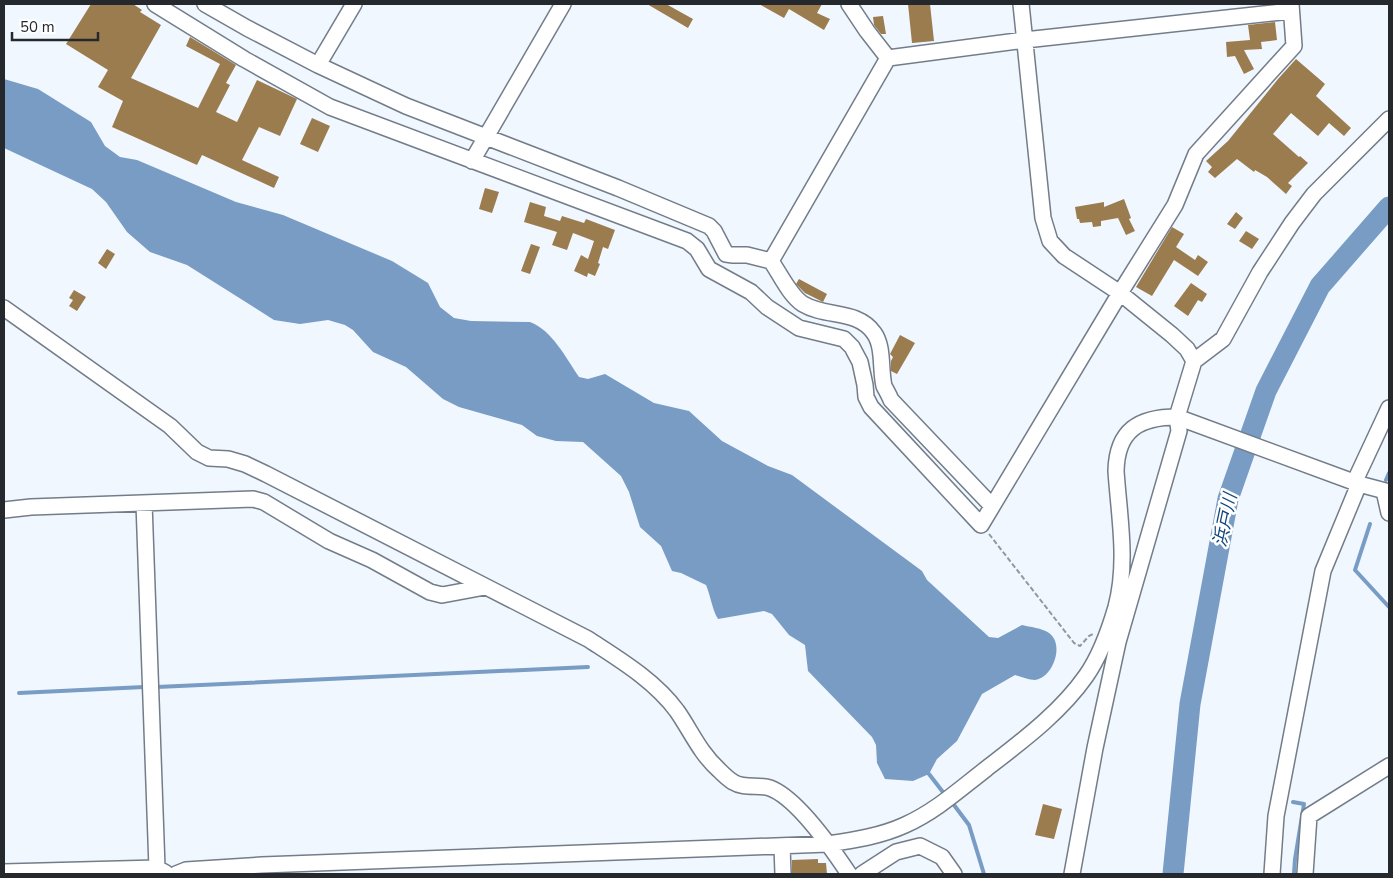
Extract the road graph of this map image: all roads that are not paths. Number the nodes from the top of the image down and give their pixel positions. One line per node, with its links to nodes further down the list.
1 (155, 4): 13 (street)
2 (205, 4): 10 (street)
3 (354, 4): 10 (street)
4 (563, 4): 12 (street)
5 (849, 4): 9 (street)
6 (1021, 4): 8 (street)
7 (1291, 7): 8 (street); 15 (street)
8 (1025, 40): 9 (street); 15 (street)
9 (888, 58): 14 (street)
10 (318, 65): 12 (street)
11 (1389, 119): 17 (street)
12 (486, 138): 13 (street); 14 (street)
13 (472, 161): 23 (street)
14 (771, 261): 23 (street)
15 (1120, 293): 17 (street); 23 (street)
16 (4, 308): 26 (street)
17 (1198, 358): 19 (street)
18 (1389, 408): 20 (street)
19 (1177, 417): 20 (street); 28 (street); 37 (street)
20 (1357, 484): 21 (street); 38 (street)
21 (1387, 492): 25 (street)
22 (144, 503): 24 (street); 26 (street); 30 (street)
23 (992, 506)
24 (4, 510)
25 (1389, 513)
26 (485, 588): 28 (street)
27 (1389, 766): 39 (street)
28 (828, 844): 29 (street); 34 (street)
29 (782, 846): 32 (street); 33 (street)
30 (162, 871): 31 (street)
31 (4, 872)
32 (176, 874)
33 (783, 874)
34 (849, 874)
35 (862, 874): 36 (street)
36 (954, 874)
37 (1072, 874)
38 (1272, 874)
39 (1305, 874)

